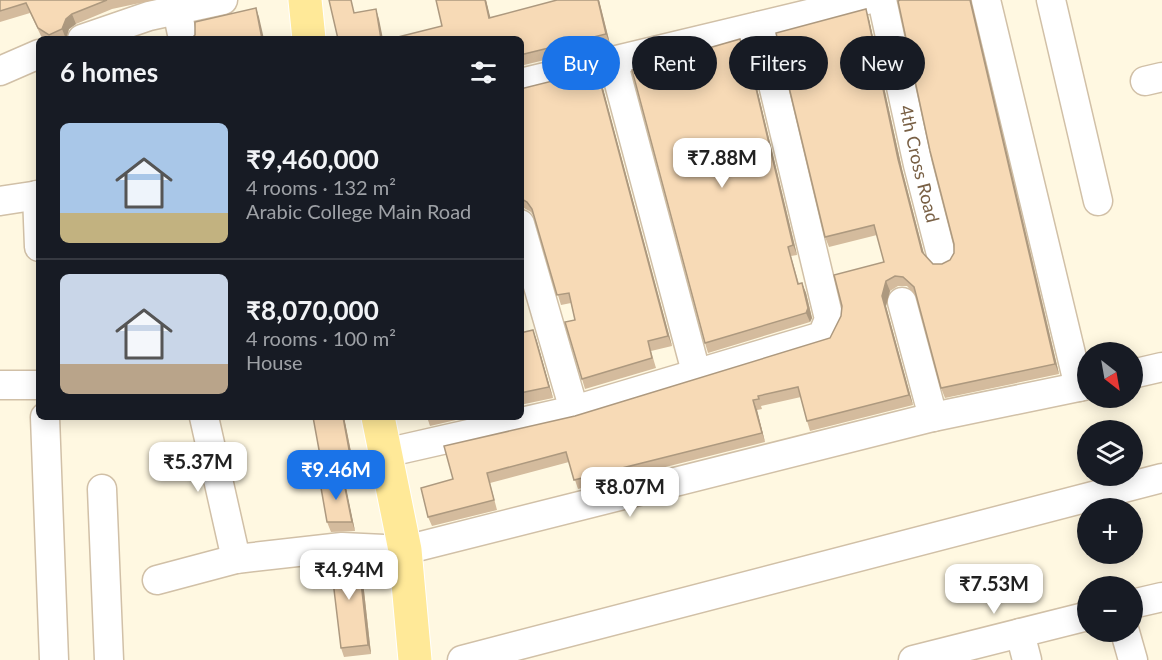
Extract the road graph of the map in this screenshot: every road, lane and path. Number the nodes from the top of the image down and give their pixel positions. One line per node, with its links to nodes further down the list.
1 (223, 0): 7 (street)
2 (305, 0): 11 (main road)
3 (867, 0): 8 (street)
4 (882, 0): 22 (street, 4th Cross Road)
5 (986, 0): 24 (street)
6 (1051, 0): 20 (street)
7 (177, 10): 9 (street); 10 (street)
8 (759, 26): 13 (street); 27 (street)
9 (91, 36)
10 (182, 36)
11 (309, 36)
12 (36, 55): 14 (street)
13 (620, 59)
14 (0, 71)
15 (542, 78): 16 (street)
16 (524, 82)
17 (620, 87): 27 (street)
18 (36, 195): 19 (street)
19 (0, 201)
20 (1098, 201)
21 (524, 238): 31 (street)
22 (942, 258)
23 (902, 302): 32 (street)
24 (1077, 362)
25 (1162, 367): 26 (street)
26 (1143, 371)
27 (696, 372): 31 (street)
28 (0, 385): 29 (street)
29 (36, 385)
30 (1077, 387): 32 (street)
31 (573, 410): 36 (street)
32 (933, 417): 39 (street)
33 (45, 420): 47 (street)
34 (205, 420): 40 (street)
35 (379, 420): 36 (main road)
36 (385, 453): 39 (main road)
37 (1162, 478): 50 (street)
38 (102, 489): 48 (street)
39 (405, 550): 40 (street); 49 (main road)
40 (236, 559): 41 (street)
41 (157, 580)
42 (1162, 597): 43 (street)
43 (1143, 601)
44 (1077, 619): 45 (street)
45 (1020, 633): 51 (street); 52 (street)
46 (1128, 642): 53 (street)
47 (54, 660)
48 (109, 660)
49 (415, 660)
50 (462, 660)
51 (913, 660)
52 (1027, 660)
53 (1132, 660)

